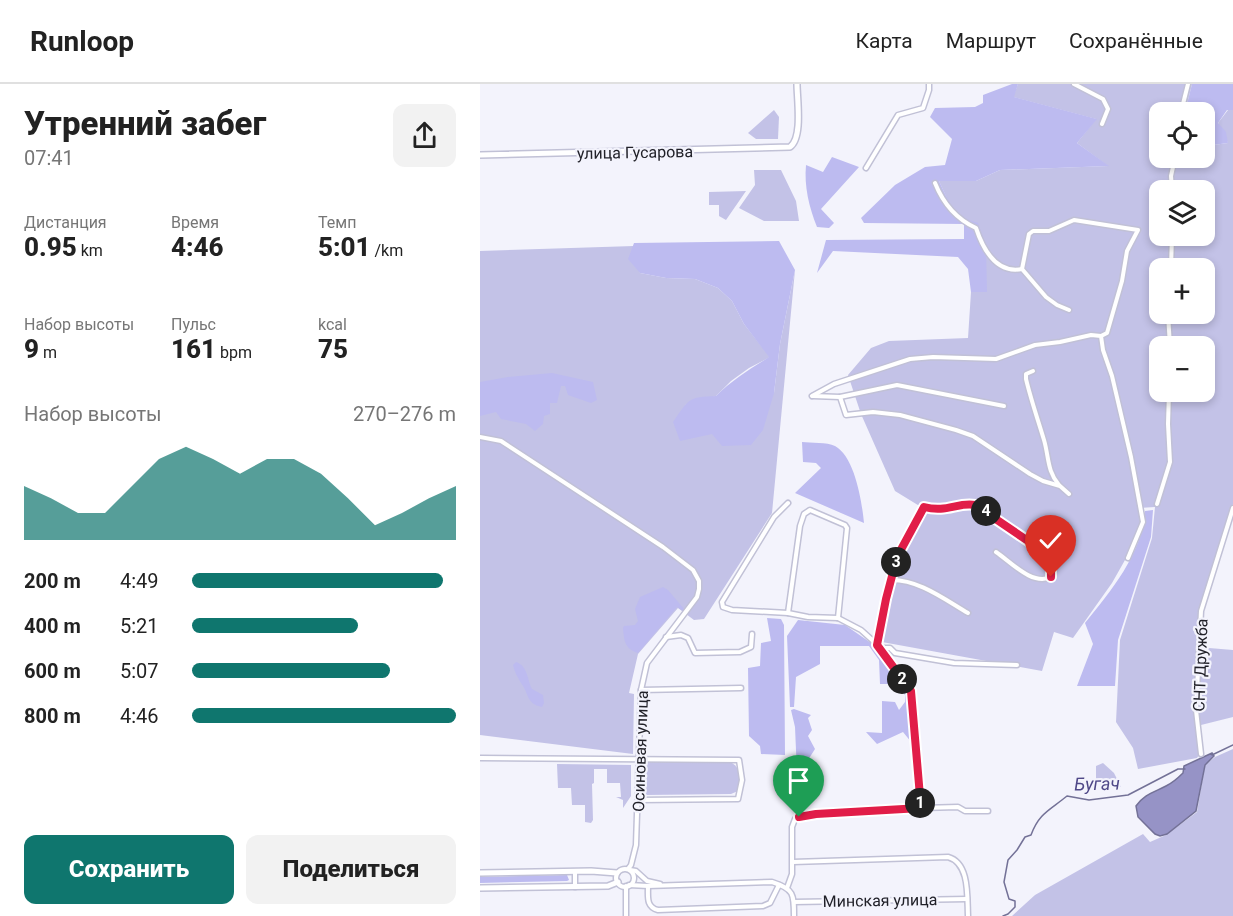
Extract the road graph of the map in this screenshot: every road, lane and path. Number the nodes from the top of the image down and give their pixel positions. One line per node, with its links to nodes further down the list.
1 (797, 84): 7 (street, улица Гусарова)
2 (929, 84): 8 (street)
3 (1074, 84): 6 (street)
4 (1188, 84): 5 (street)
5 (1184, 102)
6 (1102, 124)
7 (480, 155)
8 (866, 168)
9 (935, 183): 10 (street)
10 (1022, 269): 11 (street); 12 (street)
11 (1070, 310)
12 (1101, 336): 14 (street); 24 (street)
13 (1033, 371): 18 (street)
14 (840, 397): 16 (street); 18 (street)
15 (1169, 402): 21 (street)
16 (1004, 406)
17 (480, 437): 30 (street, Осиновая улица)
18 (1060, 486): 19 (street)
19 (1069, 494)
20 (788, 503): 26 (street)
21 (1157, 504)
22 (1233, 508): 35 (street, СНТ Дружба)
23 (996, 552): 25 (street)
24 (1128, 558)
25 (890, 580): 27 (street); 31 (street)
26 (788, 613): 28 (street); 28 (street)
27 (968, 614)
28 (838, 618): 31 (street)
29 (752, 634): 30 (street)
30 (666, 637): 34 (street, Осиновая улица)
31 (879, 646): 32 (street); 39 (street)
32 (1017, 665)
33 (741, 688): 34 (street)
34 (641, 690): 37 (street, Осиновая улица)
35 (1201, 754)
36 (480, 758): 37 (street)
37 (639, 759): 38 (street, Осиновая улица); 38 (street)
38 (639, 800): 42 (street, Осиновая улица)
39 (921, 808): 40 (street); 41 (street)
40 (988, 811)
41 (793, 862): 53 (street); 54 (street)
42 (628, 870): 45 (street); 47 (street); 49 (street)
43 (575, 871): 44 (street); 45 (street); 51 (street)
44 (480, 873)
45 (617, 873): 46 (street)
46 (618, 882): 49 (street); 51 (street)
47 (665, 885): 48 (street); 50 (street)
48 (779, 885): 50 (street); 53 (street)
49 (628, 886): 50 (street); 56 (street)
50 (648, 886)
51 (575, 887): 52 (street)
52 (480, 888)
53 (787, 888): 55 (street)
54 (967, 899): 55 (street, Минская улица); 58 (street)
55 (794, 902): 57 (street)
56 (626, 916)
57 (794, 916)
58 (968, 916)

